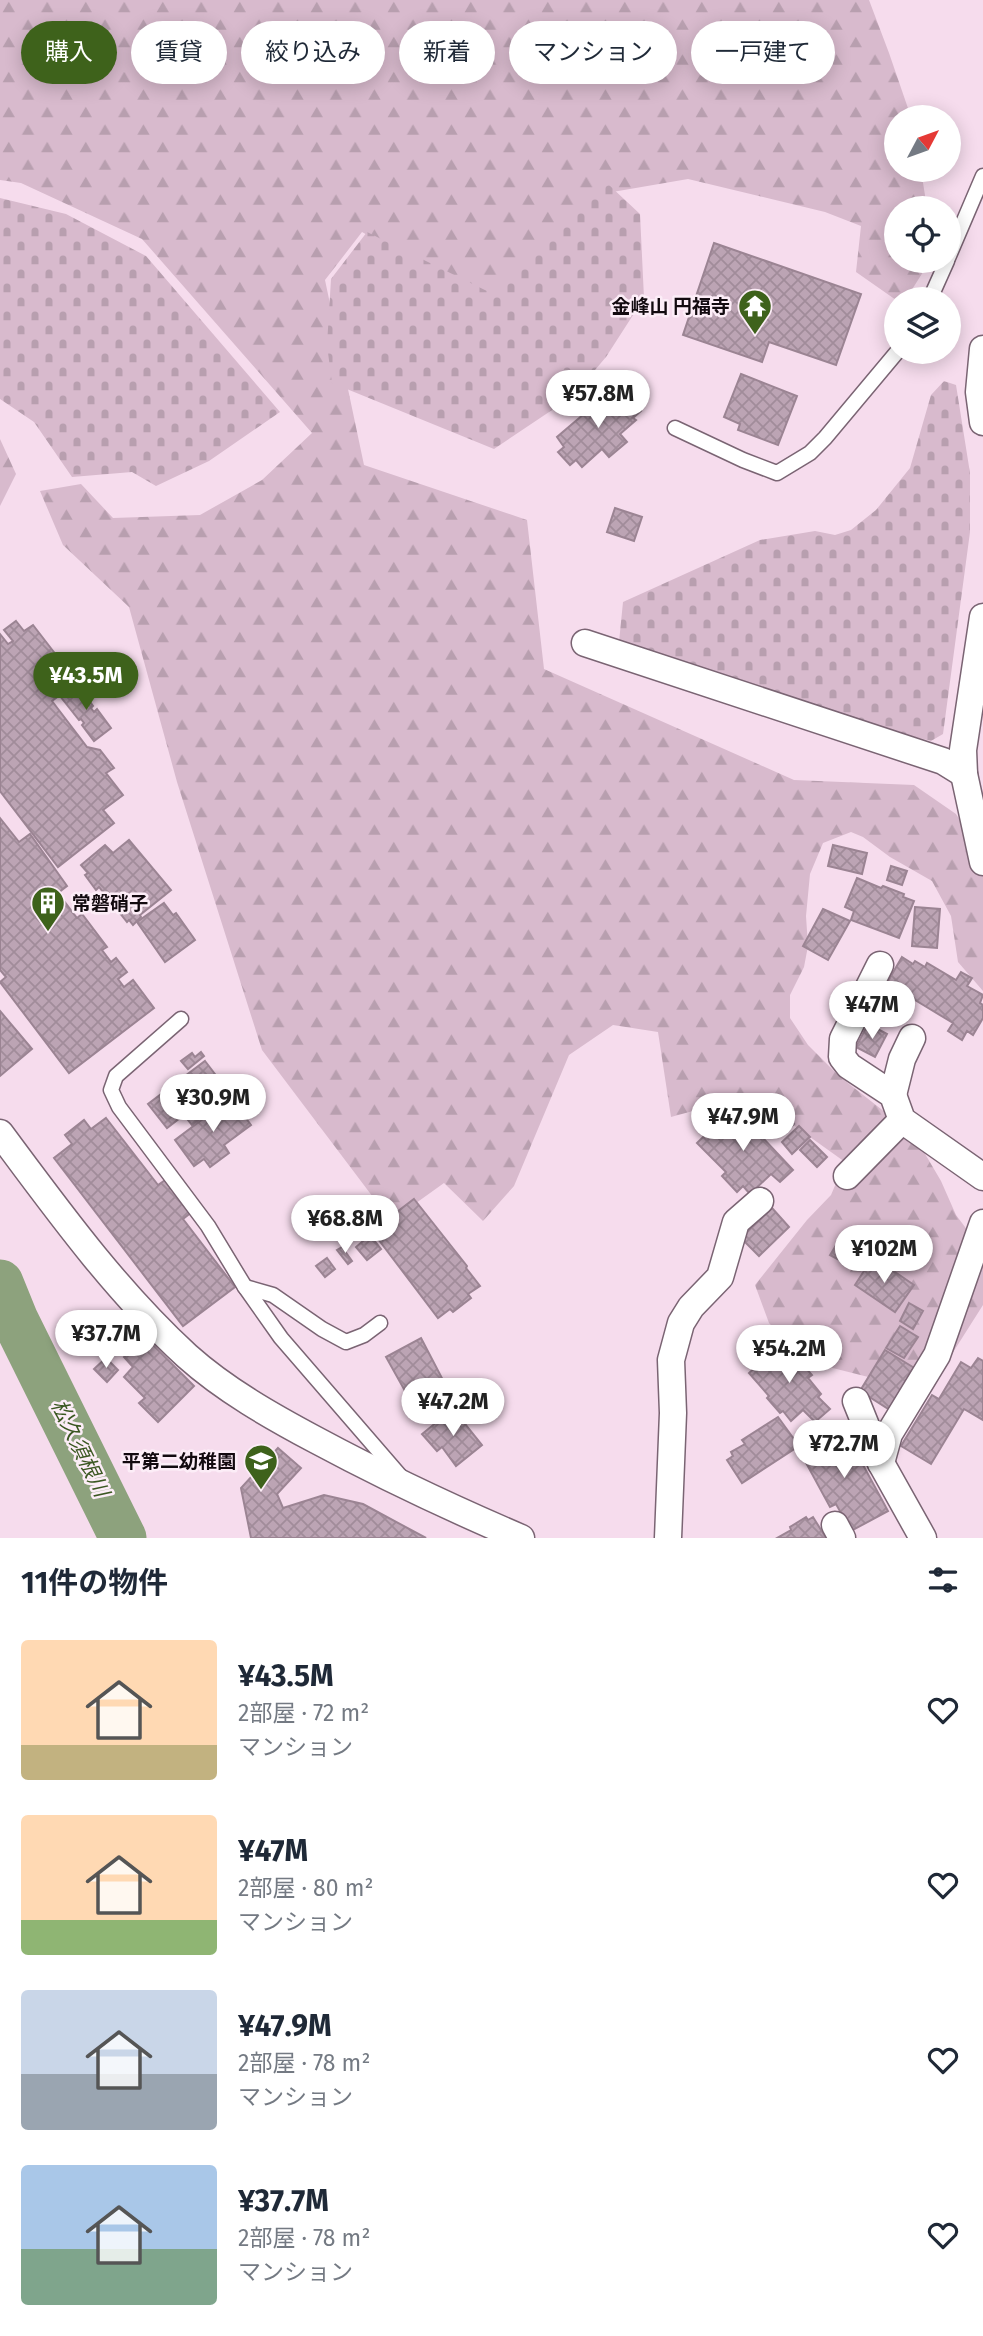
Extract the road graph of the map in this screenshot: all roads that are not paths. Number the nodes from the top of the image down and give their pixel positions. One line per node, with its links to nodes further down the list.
1 (983, 176): 2 (lane)
2 (961, 228)
3 (983, 349): 5 (street)
4 (887, 364): 6 (lane)
5 (983, 422)
6 (675, 428)
7 (983, 617): 9 (street)
8 (585, 643): 9 (street)
9 (964, 774): 10 (street)
10 (977, 804): 11 (street)
11 (983, 862)
12 (880, 965): 15 (street)
13 (181, 1019): 22 (lane)
14 (912, 1038): 15 (street)
15 (893, 1095): 16 (street)
16 (902, 1120): 18 (street); 19 (street)
17 (0, 1133): 26 (street)
18 (847, 1176)
19 (983, 1177)
20 (760, 1201): 28 (street)
21 (983, 1223): 25 (street)
22 (245, 1287): 23 (lane); 26 (lane)
23 (380, 1323)
24 (856, 1401): 25 (street)
25 (881, 1463): 29 (street)
26 (413, 1490): 27 (street)
27 (521, 1538)
28 (668, 1538)
29 (923, 1538)

